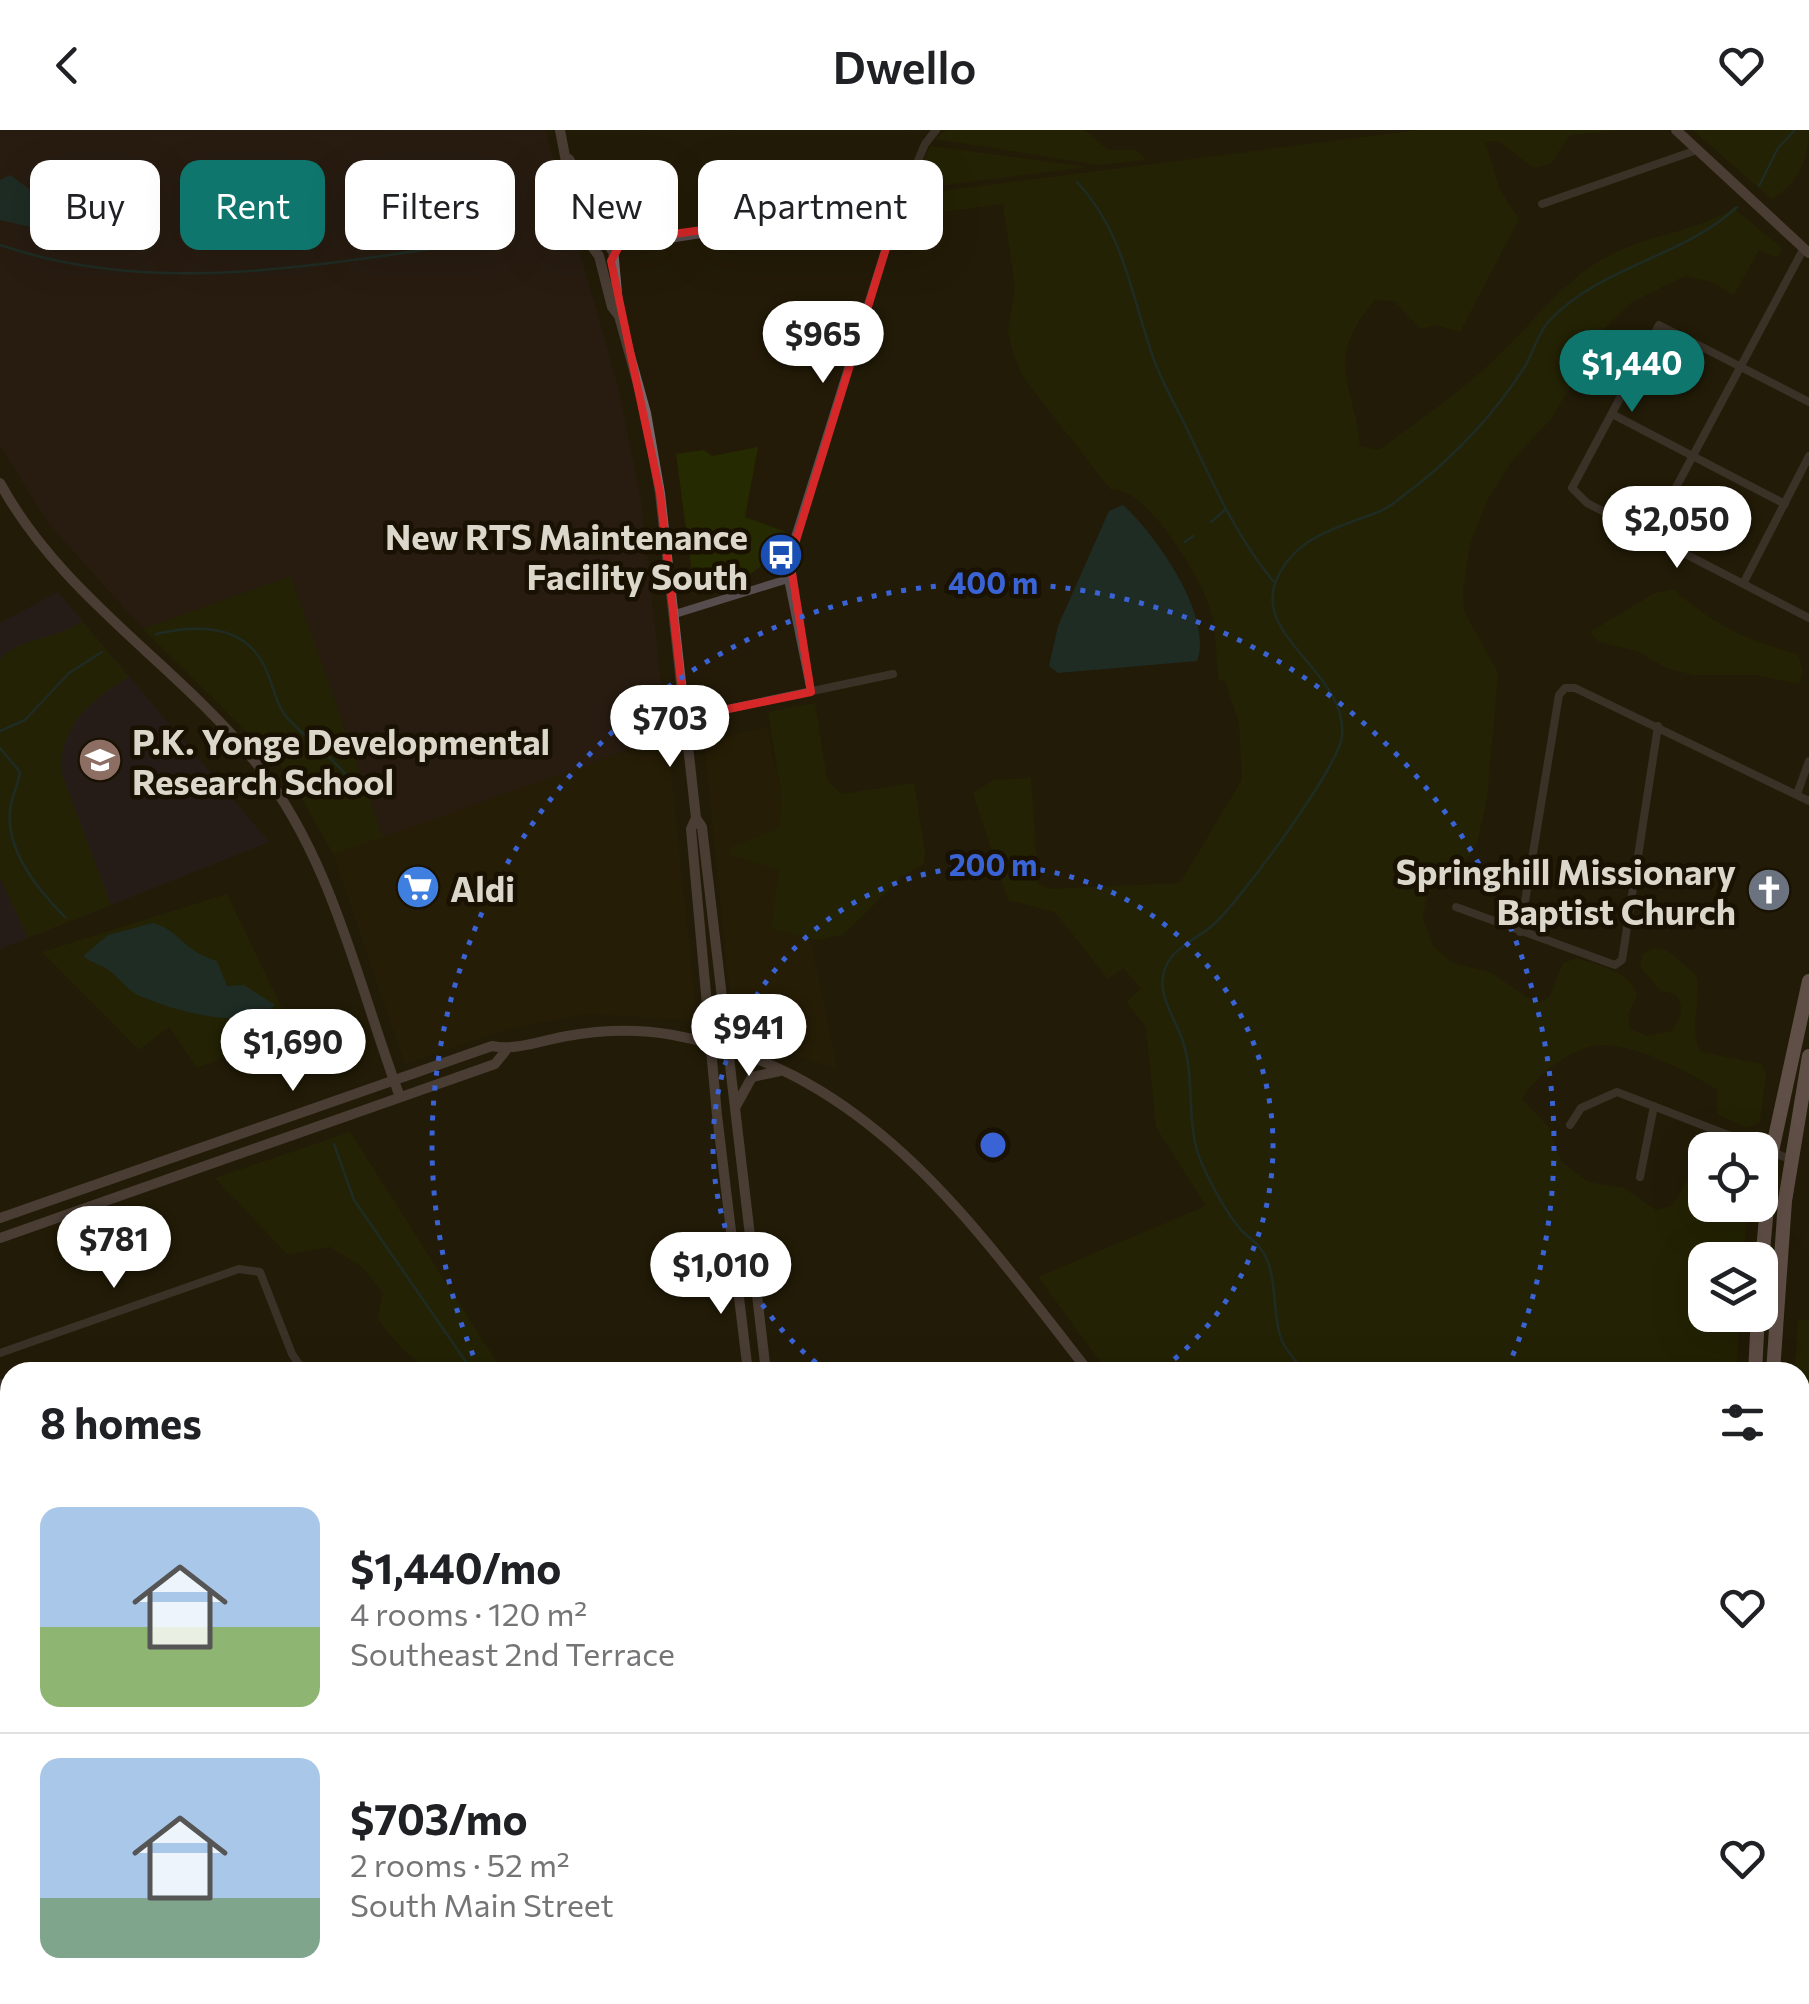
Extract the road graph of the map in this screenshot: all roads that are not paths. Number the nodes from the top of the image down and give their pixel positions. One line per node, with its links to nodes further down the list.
1 (560, 130): 5 (main road)
2 (936, 130): 6 (street)
3 (1676, 130): 4 (main road)
4 (1697, 150): 7 (street); 12 (main road)
5 (569, 160)
6 (918, 160)
7 (1542, 204)
8 (600, 250): 11 (main road)
9 (615, 250): 13 (main road)
10 (885, 250): 22 (street)
11 (596, 251): 13 (main road)
12 (1806, 251): 14 (street)
13 (619, 316): 24 (main road)
14 (1742, 368): 15 (street); 16 (street); 17 (street)
15 (1809, 402)
16 (1612, 414): 17 (street); 21 (street)
17 (1696, 456): 20 (street); 21 (street)
18 (1809, 456): 20 (street)
19 (0, 483): 43 (main road)
20 (1785, 504): 23 (street)
21 (1650, 536): 23 (street)
22 (788, 579): 24 (street); 27 (street)
23 (1743, 584): 25 (street)
24 (674, 614): 28 (main road)
25 (1809, 618)
26 (893, 674): 27 (street)
27 (810, 692): 28 (street)
28 (685, 718): 33 (main road)
29 (1658, 726): 31 (street); 35 (street); 35 (street)
30 (1809, 761): 31 (street)
31 (1796, 794): 32 (street)
32 (1809, 800)
33 (696, 818): 38 (main road); 40 (main road)
34 (1456, 907): 35 (street)
35 (1520, 932)
36 (1809, 981): 37 (highway)
37 (1803, 1024): 49 (highway)
38 (711, 1044): 39 (main road); 40 (main road); 55 (main road)
39 (507, 1049): 43 (main road); 44 (main road)
40 (726, 1049): 42 (main road); 46 (main road)
41 (1809, 1056): 51 (highway)
42 (786, 1072): 46 (main road); 62 (main road)
43 (394, 1080): 44 (main road); 53 (main road)
44 (400, 1097): 54 (main road)
45 (1654, 1106): 47 (street); 48 (street); 52 (street)
46 (734, 1117): 56 (main road)
47 (1570, 1125)
48 (1722, 1132)
49 (1777, 1132)
50 (1778, 1153): 51 (street)
51 (1790, 1158): 64 (highway)
52 (1640, 1176)
53 (0, 1218)
54 (0, 1238)
55 (733, 1257): 56 (main road); 60 (main road)
56 (753, 1258): 61 (main road)
57 (1757, 1332): 63 (highway)
58 (0, 1354): 59 (street)
59 (297, 1362)
60 (747, 1362)
61 (765, 1362)
62 (1080, 1362)
63 (1755, 1362)
64 (1775, 1362)

